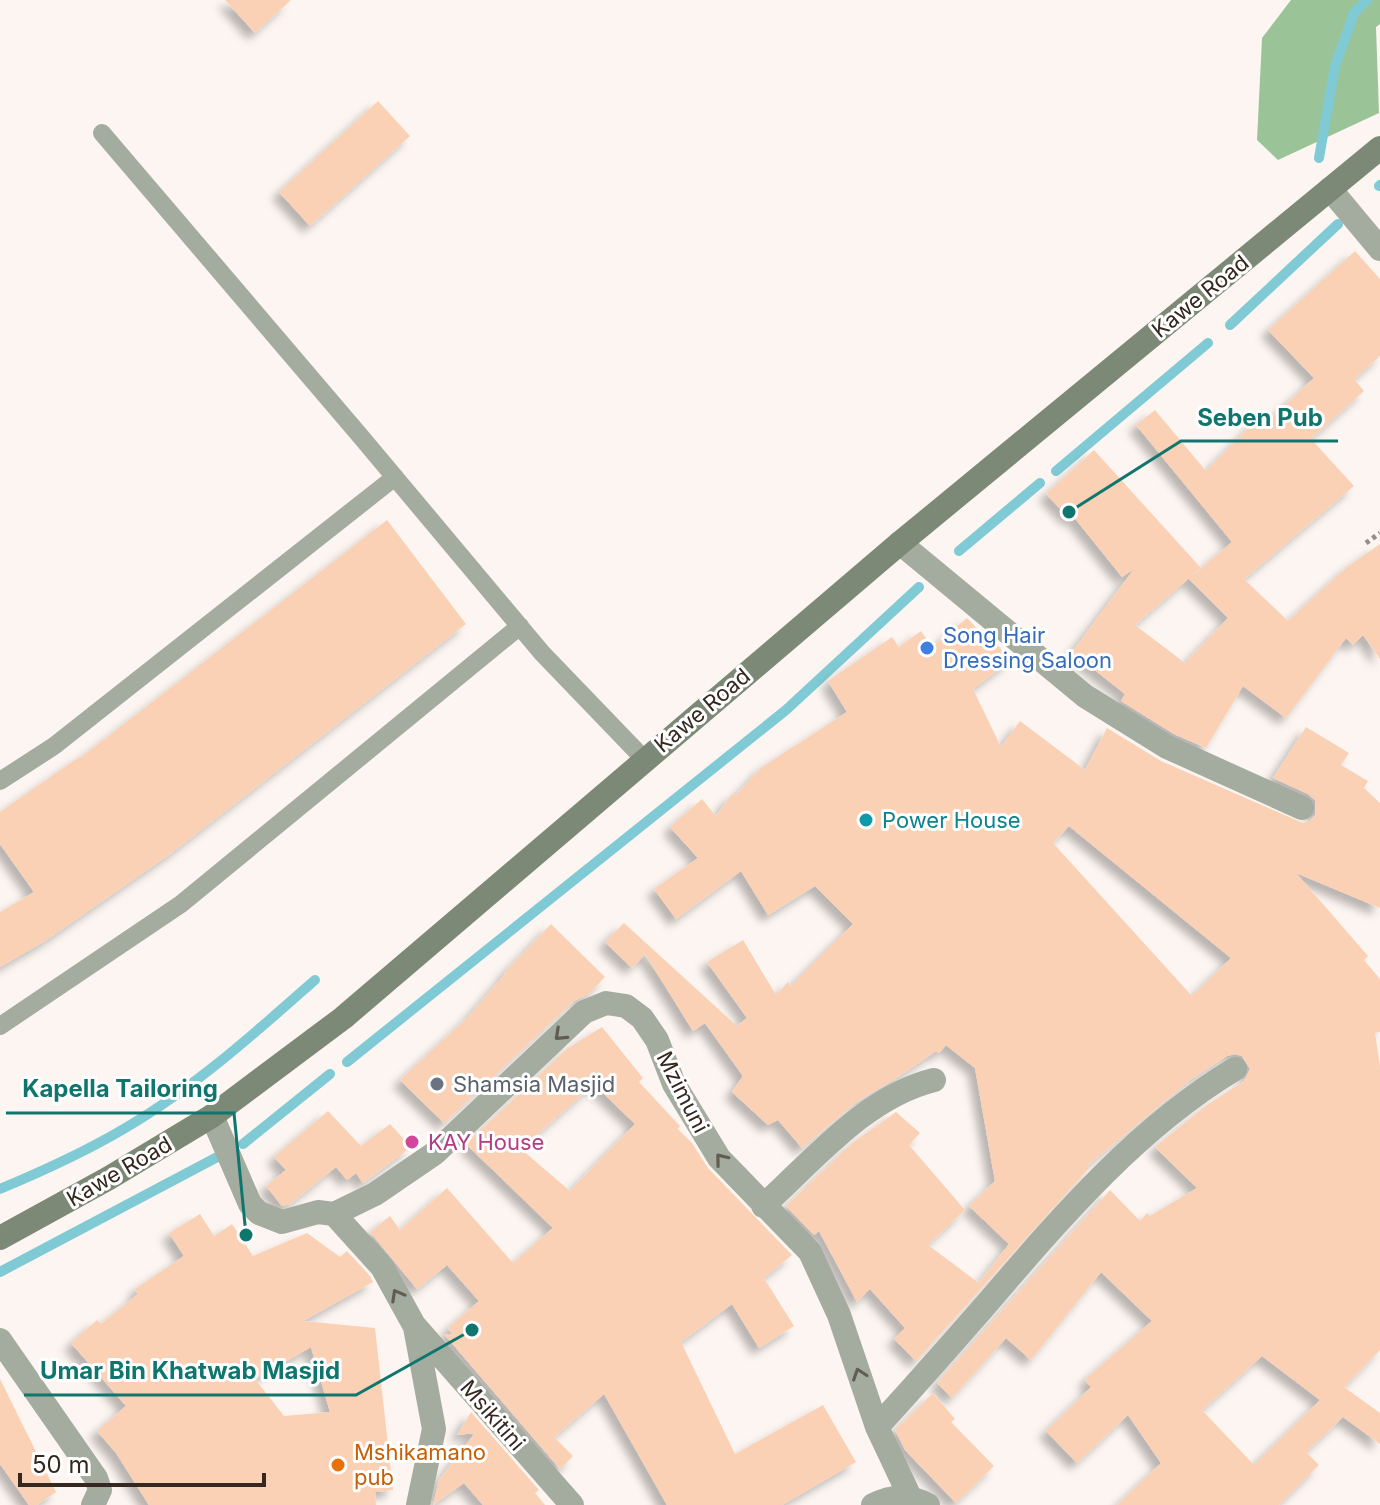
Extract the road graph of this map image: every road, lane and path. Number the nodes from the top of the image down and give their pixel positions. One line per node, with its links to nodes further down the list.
1 (102, 133): 5 (lane)
2 (1380, 148): 3 (main road, Kawe Road)
3 (1330, 189): 4 (street); 7 (main road, Kawe Road)
4 (1380, 249)
5 (395, 477): 9 (lane); 11 (lane)
6 (1380, 533): 8 (path)
7 (900, 543): 10 (main road, Kawe Road); 12 (street)
8 (1366, 543)
9 (520, 626): 10 (lane); 13 (lane)
10 (644, 759): 16 (main road, Kawe Road)
11 (0, 781)
12 (1302, 808)
13 (0, 1026)
14 (1235, 1069): 22 (street)
15 (934, 1080): 17 (street)
16 (212, 1116): 18 (street); 19 (main road, Kawe Road)
17 (763, 1206): 18 (street, Mzimuni, one-way to 18); 22 (street, Mzimuni, one-way to 17)
18 (334, 1214): 20 (street, Msikitini, one-way to 18)
19 (0, 1238)
20 (414, 1325): 25 (street, Msikitini); 26 (street, Msikitini)
21 (0, 1340): 24 (street)
22 (877, 1427): 23 (street, Mzimuni)
23 (919, 1501): 27 (street)
24 (93, 1505)
25 (418, 1505)
26 (572, 1505)
27 (873, 1505)

